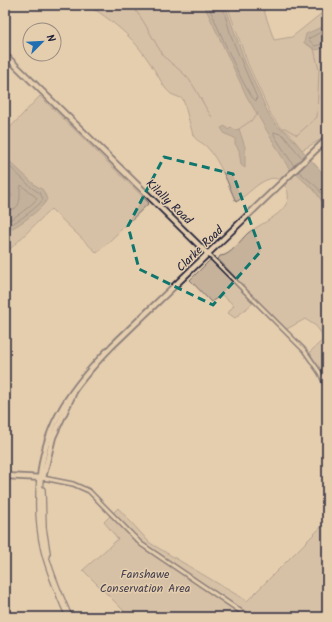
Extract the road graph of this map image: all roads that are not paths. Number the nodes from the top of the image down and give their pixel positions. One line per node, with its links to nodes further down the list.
1 (5, 55): 3 (main road, Kilally Road)
2 (325, 141): 3 (main road, Clarke Road)
3 (209, 255): 4 (street, Kilally Road); 6 (main road, Clarke Road)
4 (327, 388)
5 (5, 476): 6 (main road)
6 (41, 478): 7 (highway); 8 (street)
7 (69, 617)
8 (249, 617)

